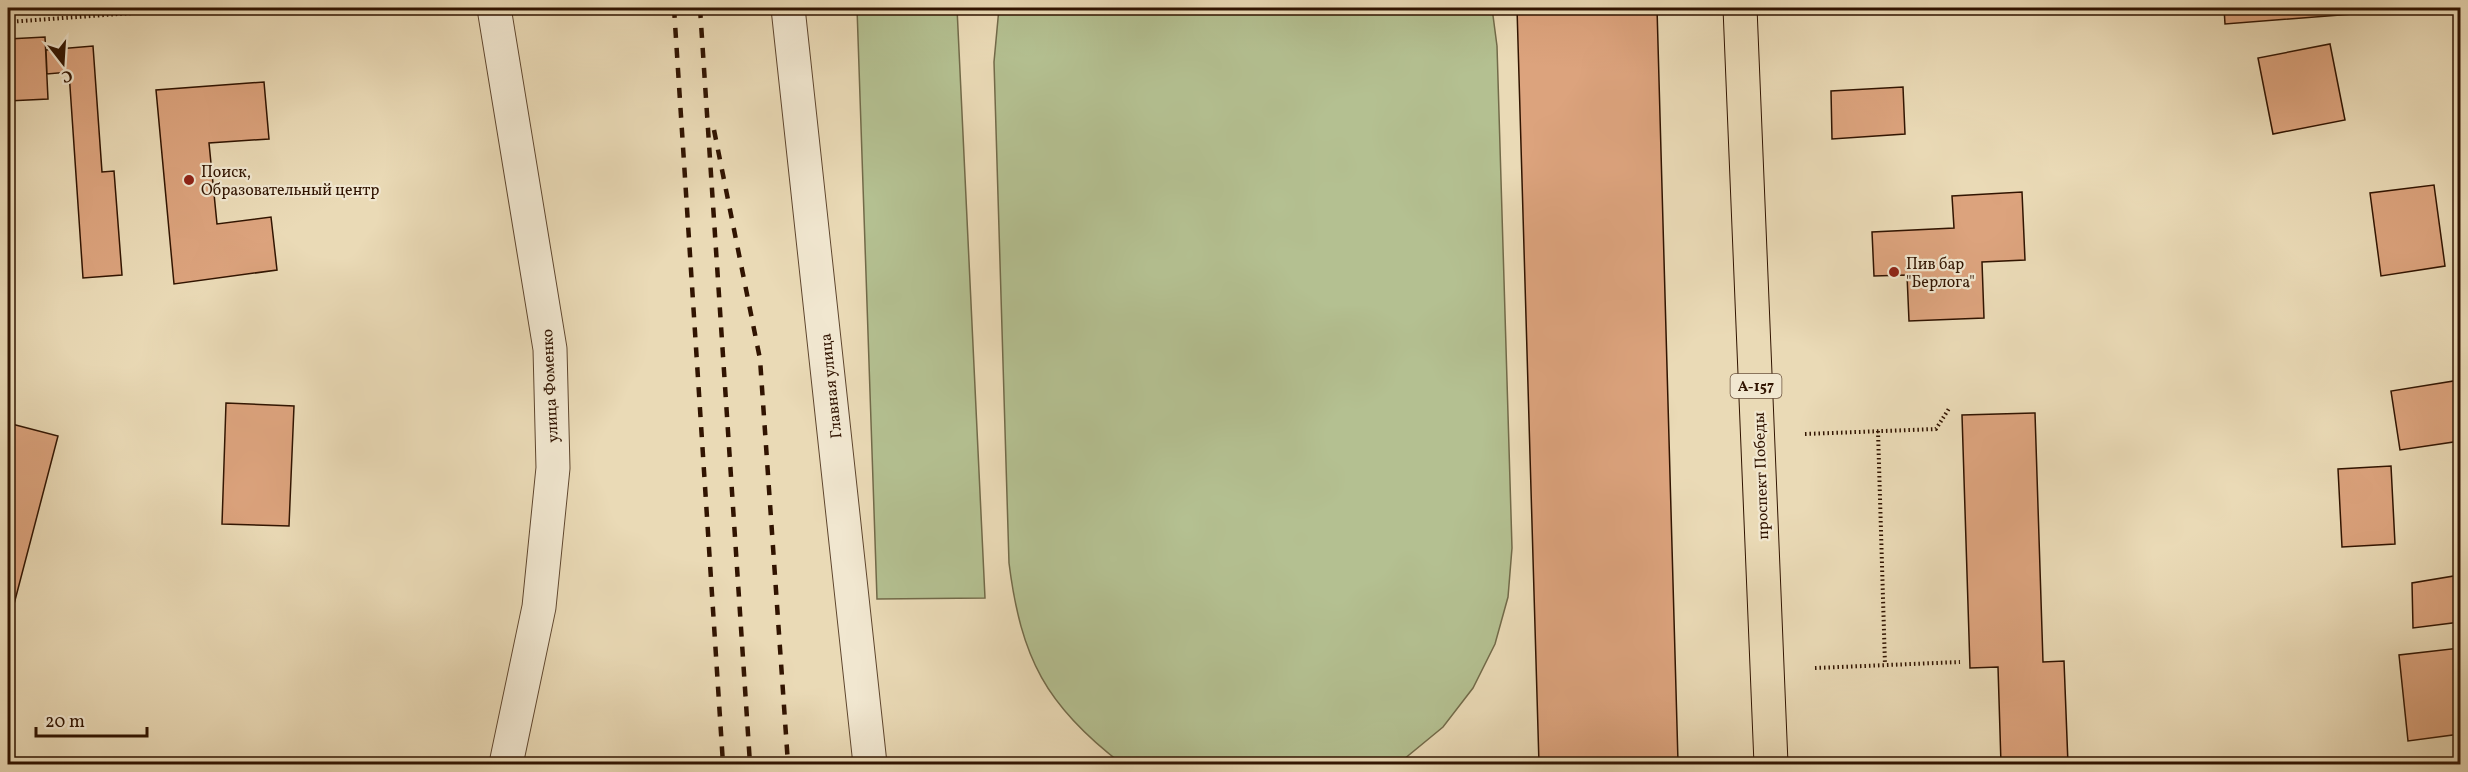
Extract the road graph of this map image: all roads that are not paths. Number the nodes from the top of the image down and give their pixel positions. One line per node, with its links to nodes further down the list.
1 (494, 8): 4 (street, улица Фоменко)
2 (788, 8): 5 (street, Главная улица)
3 (1740, 8): 6 (main road, проспект Победы / А-157)
4 (506, 765)
5 (870, 765)
6 (1771, 765)

